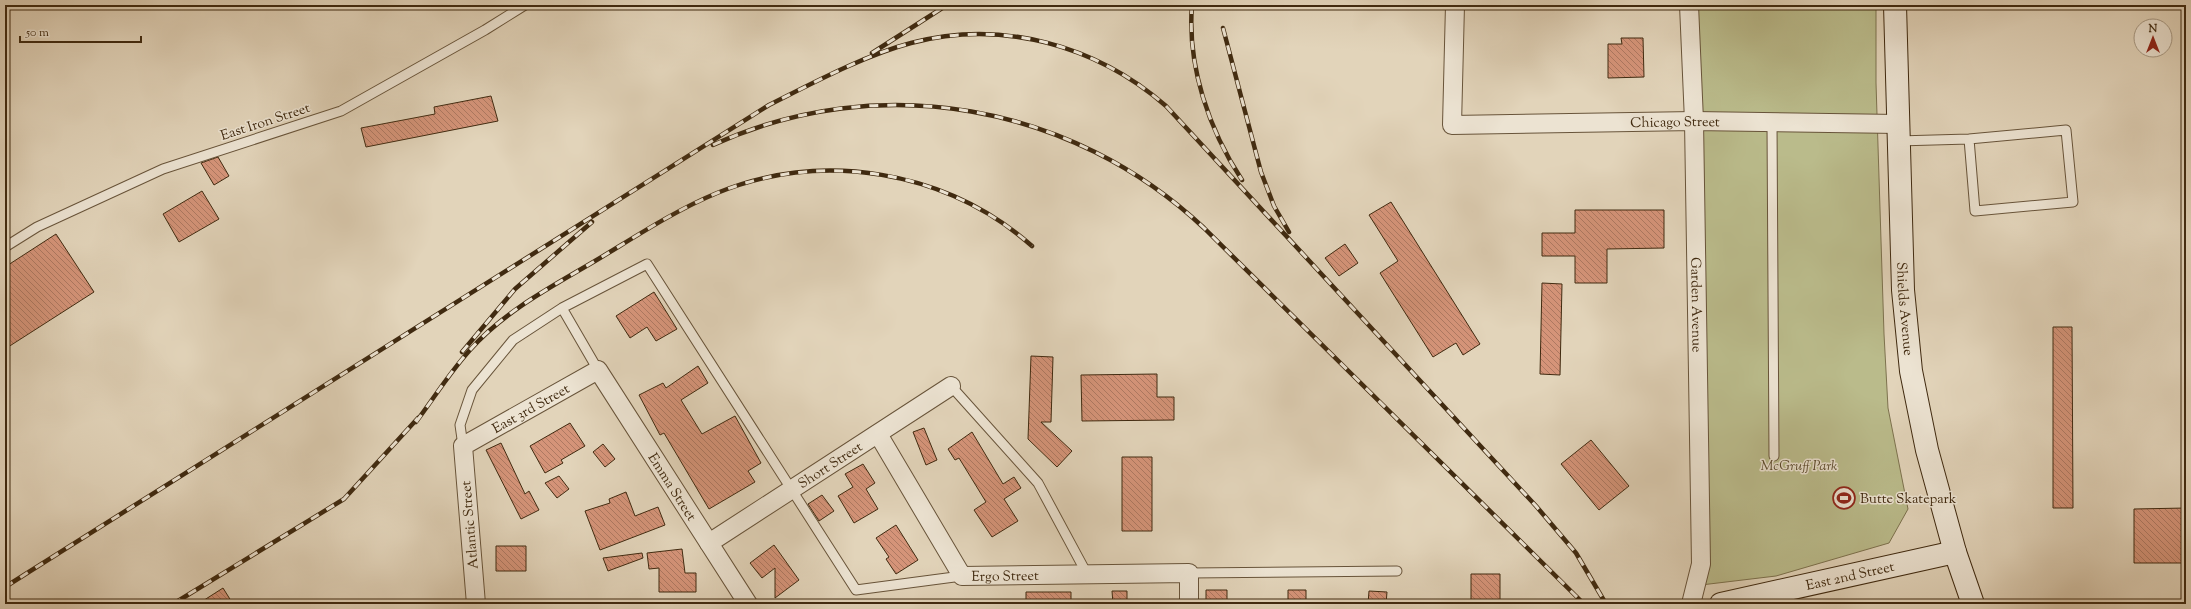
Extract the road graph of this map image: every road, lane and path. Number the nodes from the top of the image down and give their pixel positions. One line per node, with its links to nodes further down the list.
1 (525, 5): 9 (lane, East Iron Street)
2 (1455, 5): 5 (street, Chicago Street)
3 (1689, 5): 5 (street, Garden Avenue)
4 (1895, 5): 7 (main road, Shields Avenue)
5 (1694, 121): 6 (street, Chicago Street); 26 (street, Garden Avenue)
6 (1772, 124): 7 (street, Chicago Street); 15 (lane)
7 (1898, 132): 8 (lane); 18 (main road, Shields Avenue)
8 (1968, 139): 8 (lane)
9 (5, 247)
10 (562, 308): 11 (lane); 14 (lane); 16 (lane)
11 (598, 370): 14 (street, East 3rd Street); 17 (street, Emma Street)
12 (951, 386): 13 (street, Short Street); 21 (lane)
13 (878, 434): 16 (street, Short Street); 22 (street, Ergo Street)
14 (463, 446): 23 (street, Atlantic Street)
15 (1774, 456)
16 (791, 491): 17 (street, Short Street); 22 (lane)
17 (709, 543): 24 (street, Emma Street)
18 (1955, 552): 27 (main road, East 2nd Street); 28 (main road, Shields Avenue)
19 (1397, 571): 20 (lane)
20 (1189, 573): 21 (street, Ergo Street); 25 (street)
21 (1087, 574): 22 (street, Ergo Street)
22 (962, 576)
23 (476, 604)
24 (748, 604)
25 (1189, 604)
26 (1691, 604)
27 (1721, 604)
28 (1973, 604)

